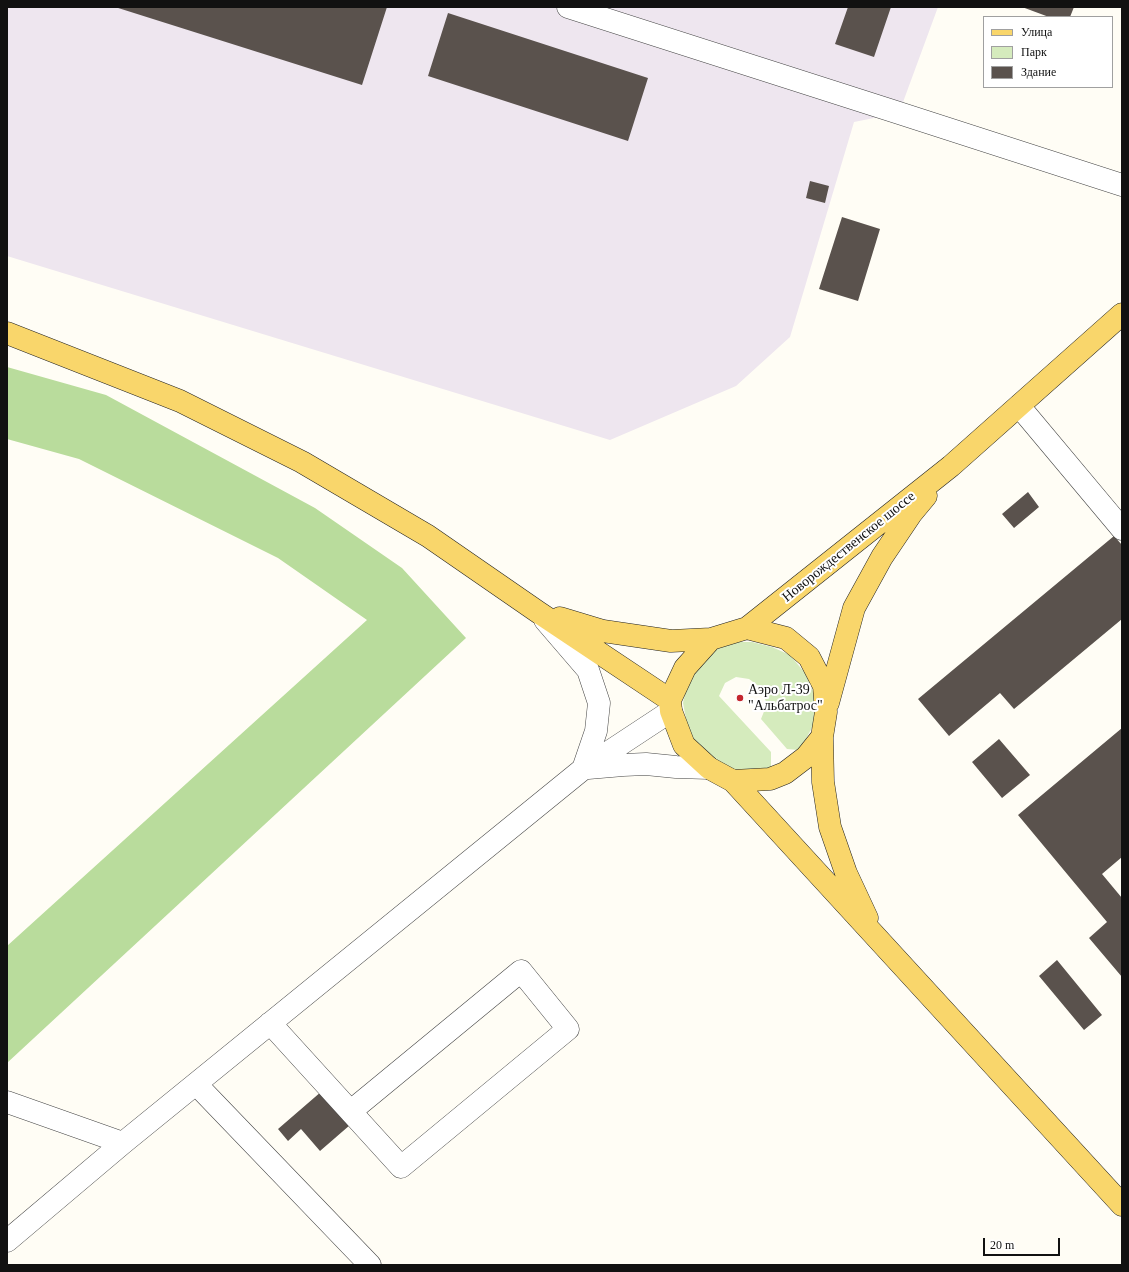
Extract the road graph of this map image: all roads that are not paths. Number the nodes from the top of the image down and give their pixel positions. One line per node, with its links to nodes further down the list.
1 (568, 7): 2 (street)
2 (1122, 185)
3 (1122, 314): 5 (main road, Новорождественское шоссе)
4 (7, 333): 8 (main road)
5 (1019, 406): 6 (main road, Новорождественское шоссе); 7 (street)
6 (950, 466): 9 (main road, Новорождественское шоссе); 12 (main road, Новорождественское шоссе)
7 (1122, 529)
8 (538, 612): 10 (main road, Новорождественское шоссе); 11 (main road); 15 (street)
9 (748, 628): 10 (main road, Новорождественское шоссе); 12 (main road, Новорождественское шоссе)
10 (711, 639): 11 (main road)
11 (671, 706): 14 (main road); 15 (street)
12 (826, 712): 13 (main road, Новорождественское шоссе)
13 (822, 737): 16 (main road); 17 (main road, Новорождественское шоссе)
14 (709, 768): 15 (street); 16 (main road)
15 (583, 769): 18 (street)
16 (733, 781): 17 (main road)
17 (876, 937): 23 (main road)
18 (270, 1023): 19 (street); 21 (street)
19 (196, 1084): 22 (street); 25 (street)
20 (7, 1102): 22 (street)
21 (351, 1111): 21 (street)
22 (123, 1143): 24 (street)
23 (1122, 1204)
24 (7, 1241)
25 (370, 1265)

